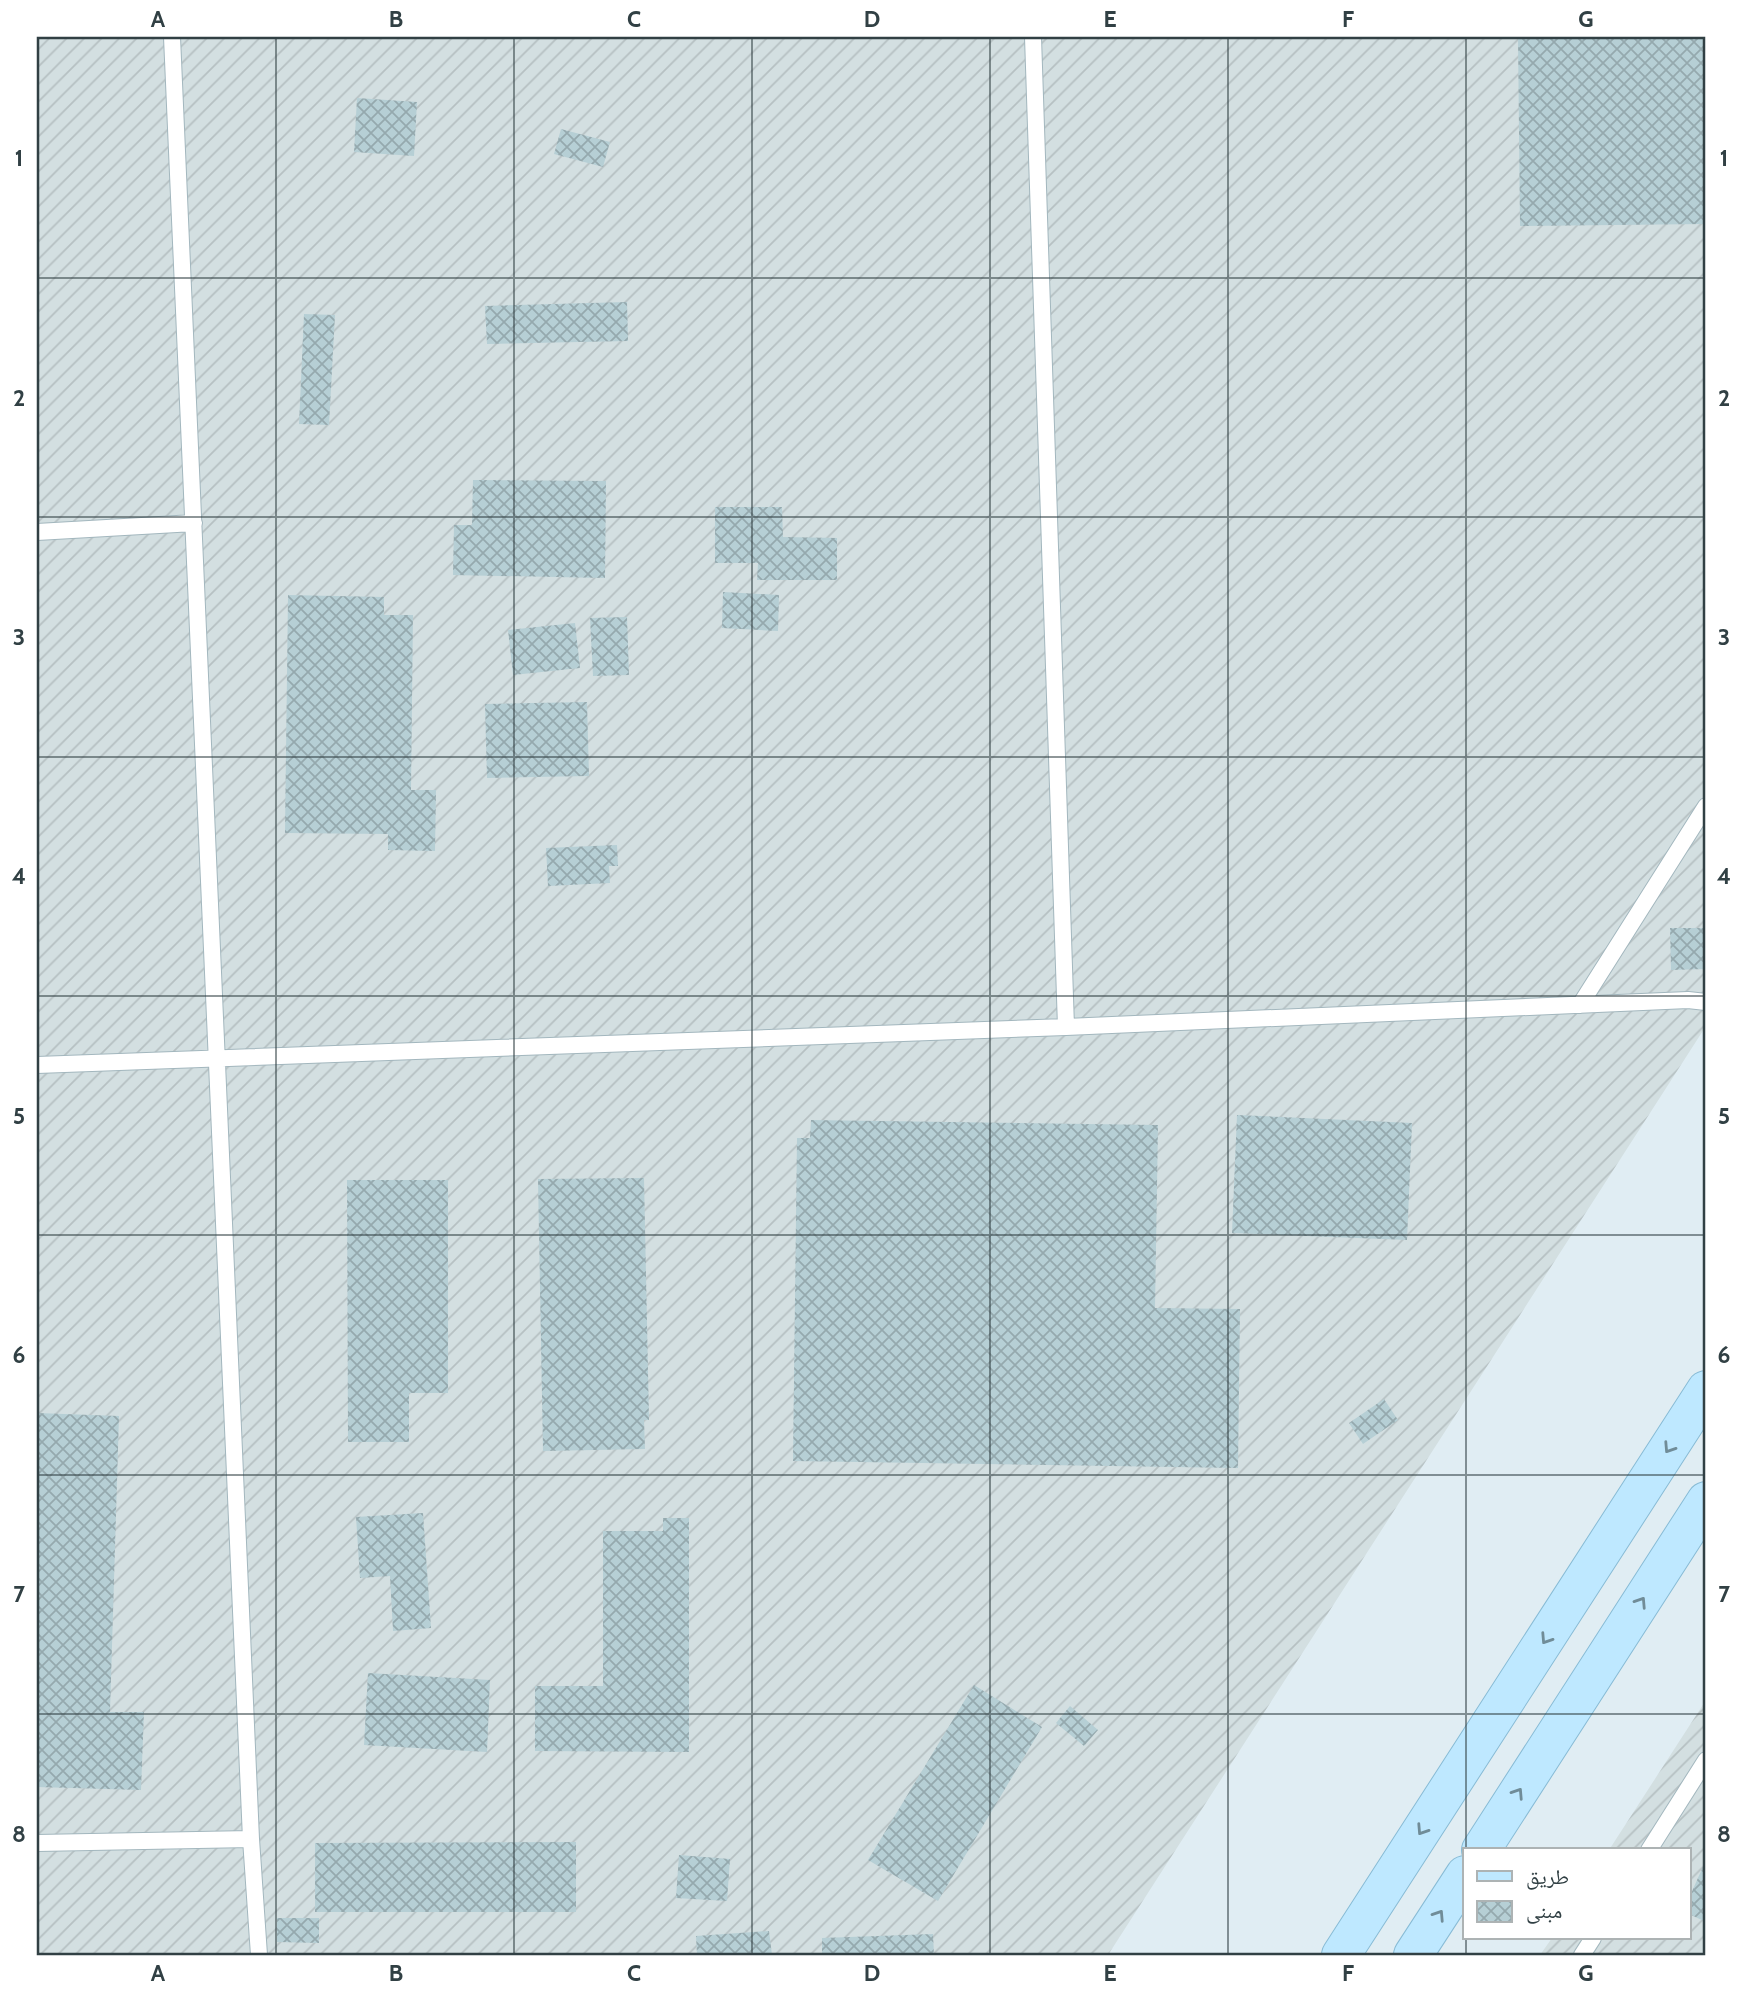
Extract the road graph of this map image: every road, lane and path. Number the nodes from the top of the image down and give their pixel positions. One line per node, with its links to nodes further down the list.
1 (172, 37): 3 (lane)
2 (1033, 37): 8 (lane)
3 (194, 523): 4 (lane); 9 (lane)
4 (37, 532)
5 (1706, 806): 7 (lane)
6 (1706, 1002): 7 (lane)
7 (1580, 1005): 8 (lane)
8 (1066, 1027): 9 (lane)
9 (218, 1058): 10 (lane); 14 (lane)
10 (37, 1065)
11 (1706, 1391): 21 (main road, one-way to 21)
12 (1706, 1501): 16 (main road, one-way to 12)
13 (1706, 1760): 17 (lane)
14 (251, 1839): 15 (lane); 20 (lane)
15 (37, 1843)
16 (1481, 1848)
17 (1649, 1848)
18 (1463, 1878): 22 (main road, one-way to 18)
19 (1592, 1940): 23 (lane)
20 (259, 1955)
21 (1341, 1955)
22 (1413, 1955)
23 (1581, 1955)

